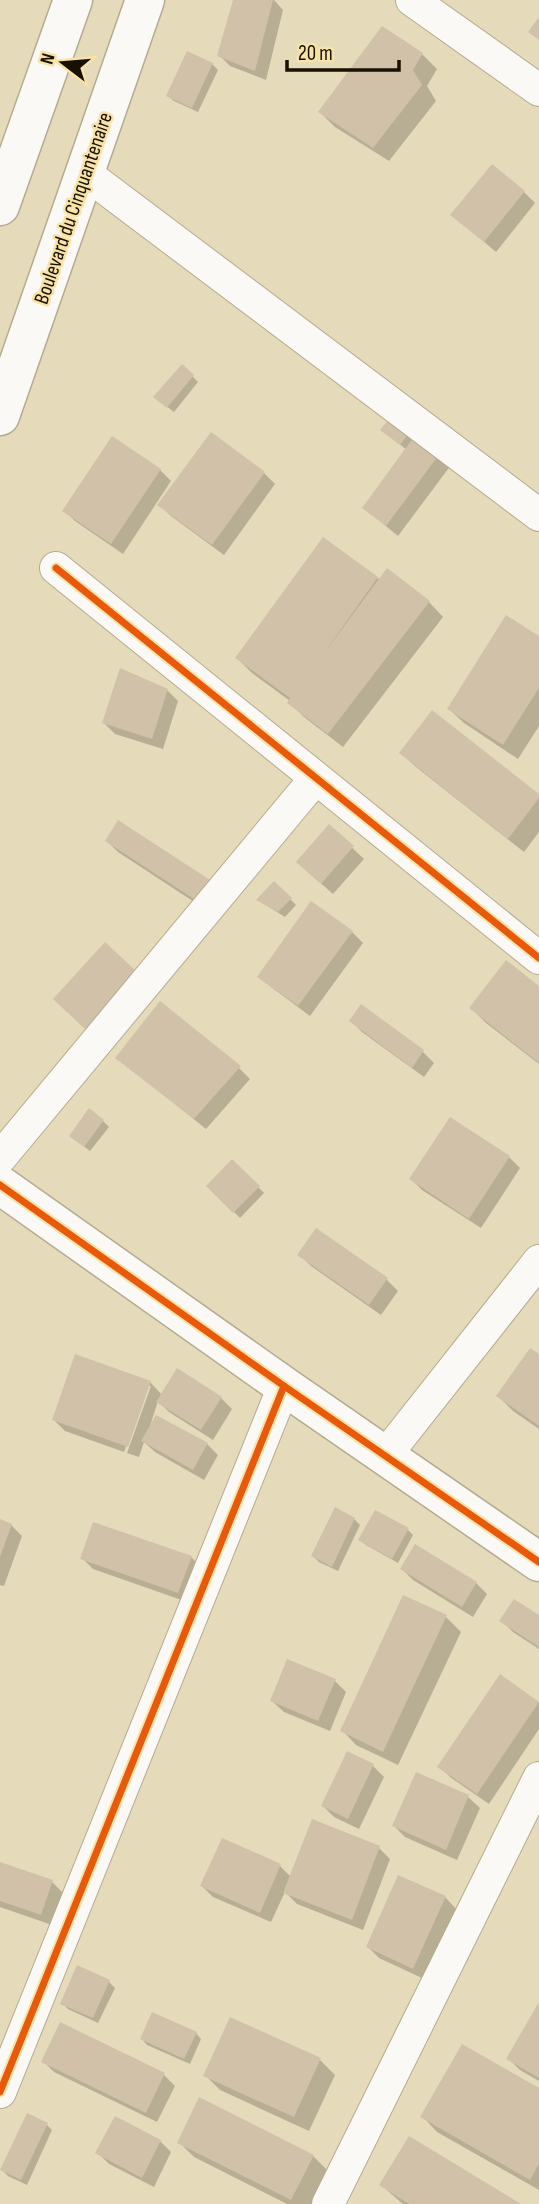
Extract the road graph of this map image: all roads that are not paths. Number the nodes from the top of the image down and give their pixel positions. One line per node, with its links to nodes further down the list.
1 (73, 0): 6 (main road)
2 (145, 0): 5 (main road, Boulevard du Cinquantenaire)
3 (412, 0): 4 (street)
4 (539, 90)
5 (85, 173): 7 (main road, Boulevard du Cinquantenaire); 8 (street)
6 (0, 206)
7 (0, 416)
8 (539, 514)
9 (56, 568): 10 (street)
10 (315, 779): 11 (street); 12 (street)
11 (539, 958)
12 (0, 1158)
13 (0, 1185): 15 (main road)
14 (539, 1261): 16 (street)
15 (284, 1386): 16 (main road); 19 (street)
16 (385, 1456): 17 (main road)
17 (539, 1562)
18 (539, 1778): 20 (street)
19 (0, 2092)
20 (328, 2204)

